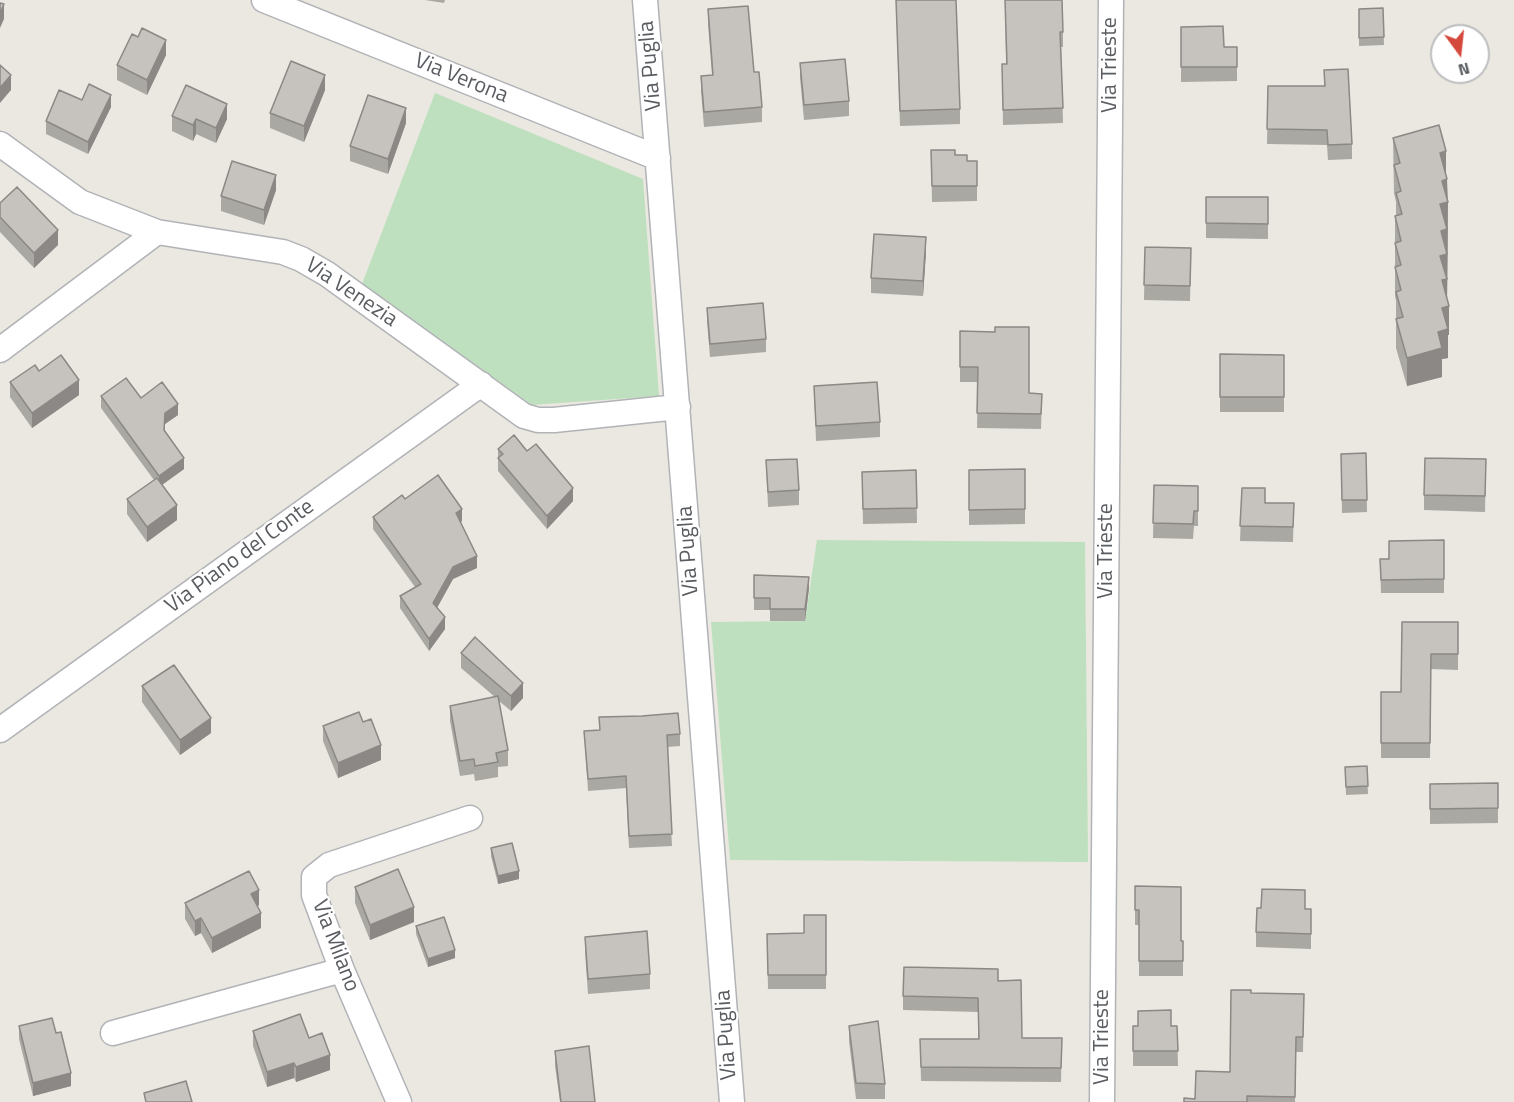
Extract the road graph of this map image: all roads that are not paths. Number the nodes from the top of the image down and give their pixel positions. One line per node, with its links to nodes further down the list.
1 (264, 0): 5 (street, Via Verona)
2 (645, 0): 5 (street, Via Puglia)
3 (1111, 0): 16 (street, Via Trieste)
4 (0, 144): 6 (street, Via Venezia)
5 (658, 158): 9 (street, Via Puglia)
6 (157, 232): 7 (street); 8 (street, Via Venezia)
7 (0, 350)
8 (481, 384): 9 (street, Via Venezia); 10 (street, Via Piano del Conte)
9 (678, 407): 15 (street, Via Puglia)
10 (0, 730)
11 (470, 818): 12 (street, Via Milano)
12 (342, 970): 13 (street); 14 (street, Via Milano)
13 (113, 1033)
14 (399, 1102)
15 (732, 1102)
16 (1102, 1102)

